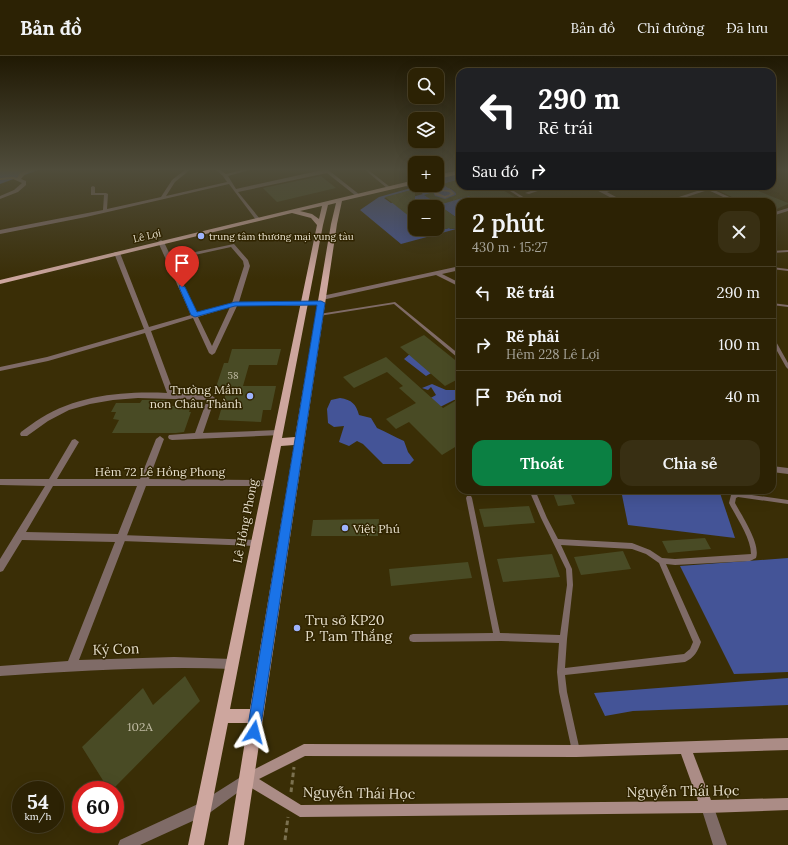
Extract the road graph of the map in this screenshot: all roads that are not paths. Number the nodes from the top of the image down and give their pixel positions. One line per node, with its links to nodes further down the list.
1 (105, 206): 8 (street)
2 (126, 206): 8 (street)
3 (247, 206): 12 (street)
4 (313, 206): 9 (main road, Lê Lợi)
5 (325, 206): 13 (main road, Lê Hồng Phong)
6 (338, 206): 11 (main road)
7 (788, 209): 10 (street)
8 (105, 211): 14 (street)
9 (277, 214): 12 (main road, Lê Lợi); 13 (main road)
10 (776, 214)
11 (335, 217): 13 (main road); 26 (main road)
12 (258, 219): 15 (main road, Lê Lợi)
13 (321, 221): 28 (main road, Lê Hồng Phong)
14 (0, 232)
15 (161, 242): 18 (main road, Lê Lợi); 19 (street)
16 (788, 251): 17 (lane)
17 (776, 252)
18 (118, 253): 24 (main road, Lê Lợi); 33 (street)
19 (169, 259): 27 (street); 31 (street)
20 (776, 268): 22 (lane)
21 (456, 269): 23 (street)
22 (788, 270)
23 (437, 273): 25 (street); 26 (street)
24 (0, 282)
25 (456, 283)
26 (322, 301): 28 (main road); 32 (main road)
27 (235, 304): 28 (street); 31 (street); 31 (street)
28 (304, 304): 42 (main road, Lê Hồng Phong)
29 (776, 304): 30 (lane)
30 (788, 306)
31 (195, 315): 33 (street)
32 (319, 315): 35 (lane); 44 (main road)
33 (147, 329): 37 (street); 38 (street)
34 (776, 345): 36 (lane)
35 (456, 354)
36 (788, 367)
37 (0, 369)
38 (171, 395): 39 (street); 40 (street)
39 (24, 434)
40 (198, 436): 41 (street); 42 (street)
41 (172, 437)
42 (278, 437): 44 (main road); 51 (main road, Lê Hồng Phong)
43 (160, 439): 50 (street)
44 (300, 441): 69 (main road)
45 (75, 442): 49 (street)
46 (776, 470): 47 (street)
47 (788, 471)
48 (0, 482): 49 (street, Hẻm 72 Lê Hồng Phong)
49 (51, 482): 50 (street, Hẻm 72 Lê Hồng Phong); 55 (street)
50 (142, 483): 51 (street, Hẻm 72 Lê Hồng Phong); 56 (street)
51 (268, 483): 58 (main road, Lê Hồng Phong)
52 (534, 494): 57 (lane)
53 (469, 498): 61 (lane)
54 (788, 502): 59 (lane)
55 (18, 536): 56 (street); 60 (street)
56 (121, 538): 58 (lane); 65 (street)
57 (556, 542): 59 (lane); 63 (lane)
58 (256, 543): 64 (main road, Lê Hồng Phong)
59 (661, 561): 67 (lane)
60 (0, 568)
61 (497, 637): 62 (lane); 63 (lane)
62 (413, 638)
63 (563, 639): 67 (lane)
64 (232, 664): 65 (street, Ký Con); 68 (main road, Lê Hồng Phong)
65 (72, 665): 66 (street, Ký Con)
66 (0, 671)
67 (562, 672): 72 (lane)
68 (222, 716): 69 (main road); 76 (main road, Lê Hồng Phong)
69 (256, 716): 73 (main road)
70 (788, 744): 71 (main road)
71 (686, 747): 72 (main road); 75 (main road)
72 (576, 751): 73 (main road)
73 (247, 779): 75 (main road, Nguyễn Thái Học); 76 (street); 79 (main road)
74 (788, 804): 75 (main road, Nguyễn Thái Học)
75 (707, 807): 80 (street)
76 (203, 809): 77 (street); 78 (main road, Lê Hồng Phong)
77 (125, 845)
78 (196, 845)
79 (236, 845)
80 (720, 845)

